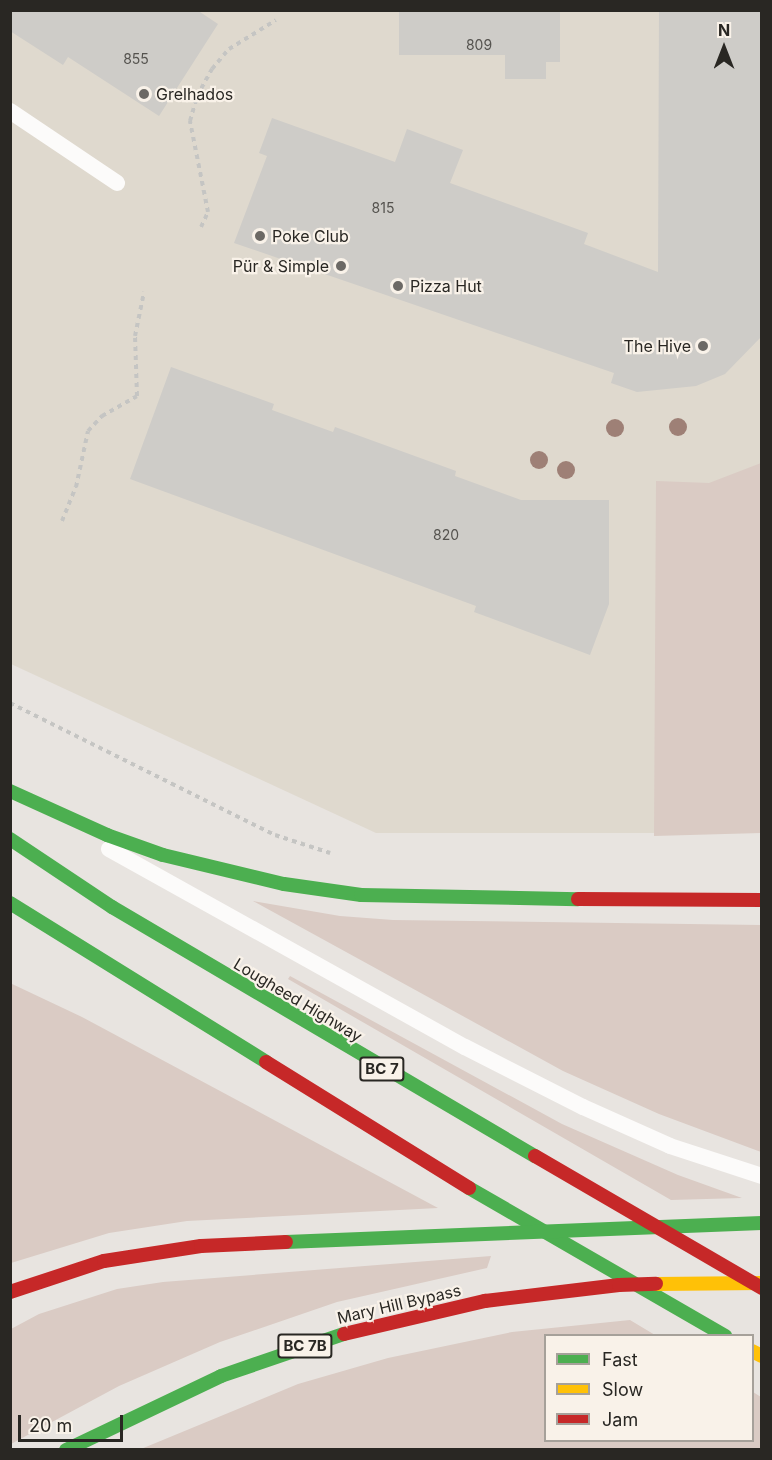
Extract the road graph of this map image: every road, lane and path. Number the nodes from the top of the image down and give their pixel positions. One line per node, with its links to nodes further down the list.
1 (276, 20): 4 (path)
2 (10, 111): 3 (lane)
3 (117, 183)
4 (201, 227)
5 (144, 292): 6 (path)
6 (62, 520)
7 (10, 703): 10 (path)
8 (10, 792): 11 (main road); 13 (lane)
9 (10, 839): 16 (main road, Lougheed Highway / BC 7)
10 (338, 855)
11 (762, 900)
12 (10, 903): 18 (main road)
13 (762, 1176)
14 (762, 1223): 17 (main road)
15 (762, 1283): 19 (main road, Mary Hill Bypass / BC 7B)
16 (762, 1288)
17 (10, 1292)
18 (723, 1334)
19 (66, 1449)

